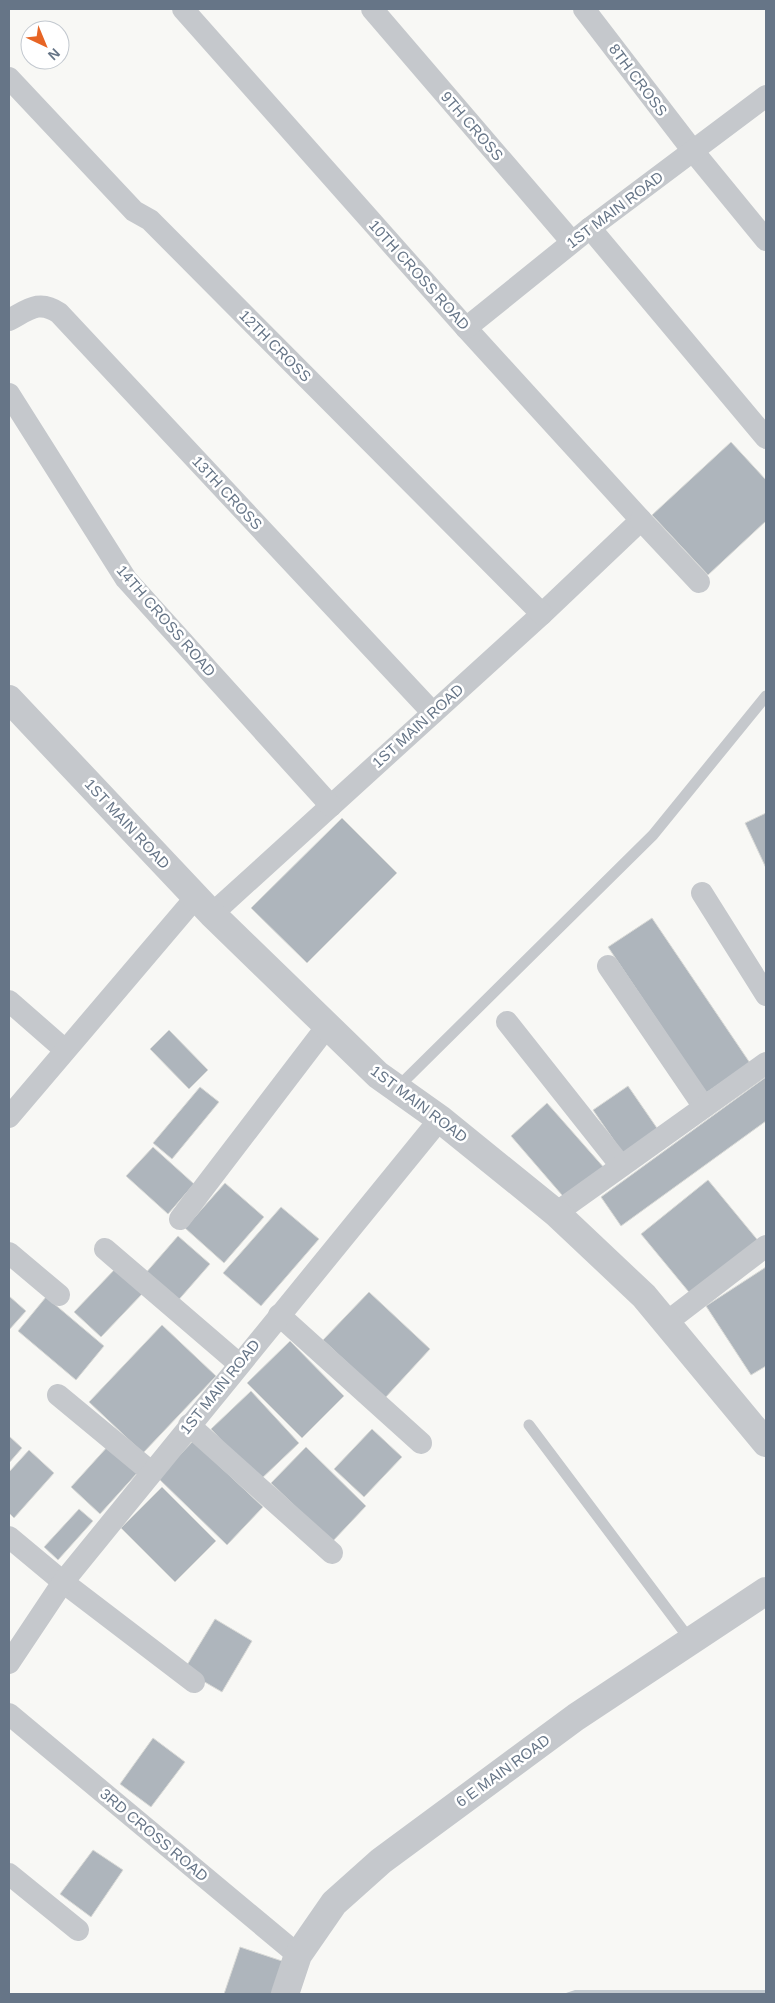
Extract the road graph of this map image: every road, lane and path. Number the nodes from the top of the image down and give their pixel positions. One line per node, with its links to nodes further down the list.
1 (183, 9): 11 (street, 10TH CROSS ROAD)
2 (372, 9): 9 (street, 9TH CROSS)
3 (584, 9): 6 (street, 8TH CROSS)
4 (9, 78): 16 (street, 12TH CROSS)
5 (766, 96): 6 (street, 1ST MAIN ROAD)
6 (693, 151): 7 (street, 1ST MAIN ROAD); 8 (street, 8TH CROSS)
7 (590, 228): 9 (street, 1ST MAIN ROAD); 13 (street)
8 (766, 240)
9 (572, 242): 11 (street, 1ST MAIN ROAD)
10 (9, 320): 19 (street, 13TH CROSS)
11 (466, 328): 14 (street, 10TH CROSS ROAD)
12 (9, 394): 20 (street, 14TH CROSS ROAD)
13 (766, 438)
14 (641, 520): 15 (street, 10TH CROSS ROAD); 16 (street, 1ST MAIN ROAD)
15 (699, 582)
16 (542, 614): 19 (street, 1ST MAIN ROAD)
17 (766, 696): 30 (lane)
18 (9, 699): 22 (street, 1ST MAIN ROAD)
19 (433, 713): 20 (street, 1ST MAIN ROAD)
20 (331, 806): 22 (street, 1ST MAIN ROAD)
21 (702, 893): 24 (street)
22 (204, 905): 27 (street, 1ST MAIN ROAD); 28 (street, 1ST MAIN ROAD)
23 (608, 966): 31 (street)
24 (766, 995)
25 (9, 1001): 28 (street)
26 (507, 1022): 34 (street)
27 (328, 1025): 30 (street, 1ST MAIN ROAD); 36 (street)
28 (65, 1050): 32 (street, 1ST MAIN ROAD)
29 (766, 1063): 31 (street)
30 (397, 1088): 33 (street, 1ST MAIN ROAD)
31 (704, 1107): 34 (street)
32 (9, 1117)
33 (440, 1119): 35 (street, 1ST MAIN ROAD); 41 (street, 1ST MAIN ROAD)
34 (621, 1166): 35 (street)
35 (556, 1213): 42 (street, 1ST MAIN ROAD)
36 (180, 1219)
37 (766, 1246): 42 (street)
38 (105, 1249): 43 (street)
39 (9, 1253): 40 (street)
40 (59, 1295)
41 (279, 1316): 43 (street, 1ST MAIN ROAD); 47 (street)
42 (667, 1322): 48 (street, 1ST MAIN ROAD)
43 (239, 1364): 45 (street, 1ST MAIN ROAD)
44 (58, 1395): 49 (street)
45 (189, 1425): 49 (street, 1ST MAIN ROAD); 51 (street)
46 (528, 1425): 54 (lane)
47 (421, 1443)
48 (766, 1443)
49 (151, 1472): 52 (street, 1ST MAIN ROAD)
50 (9, 1537): 52 (street)
51 (332, 1553)
52 (63, 1582): 55 (street, 1ST MAIN ROAD); 56 (street)
53 (766, 1591): 54 (street, 6 E MAIN ROAD)
54 (691, 1641): 60 (street, 6 E MAIN ROAD)
55 (9, 1663)
56 (194, 1682)
57 (9, 1714): 60 (street, 3RD CROSS ROAD)
58 (9, 1874): 59 (street)
59 (78, 1930)
60 (298, 1955): 61 (street, 6 E MAIN ROAD)
61 (286, 1994)

